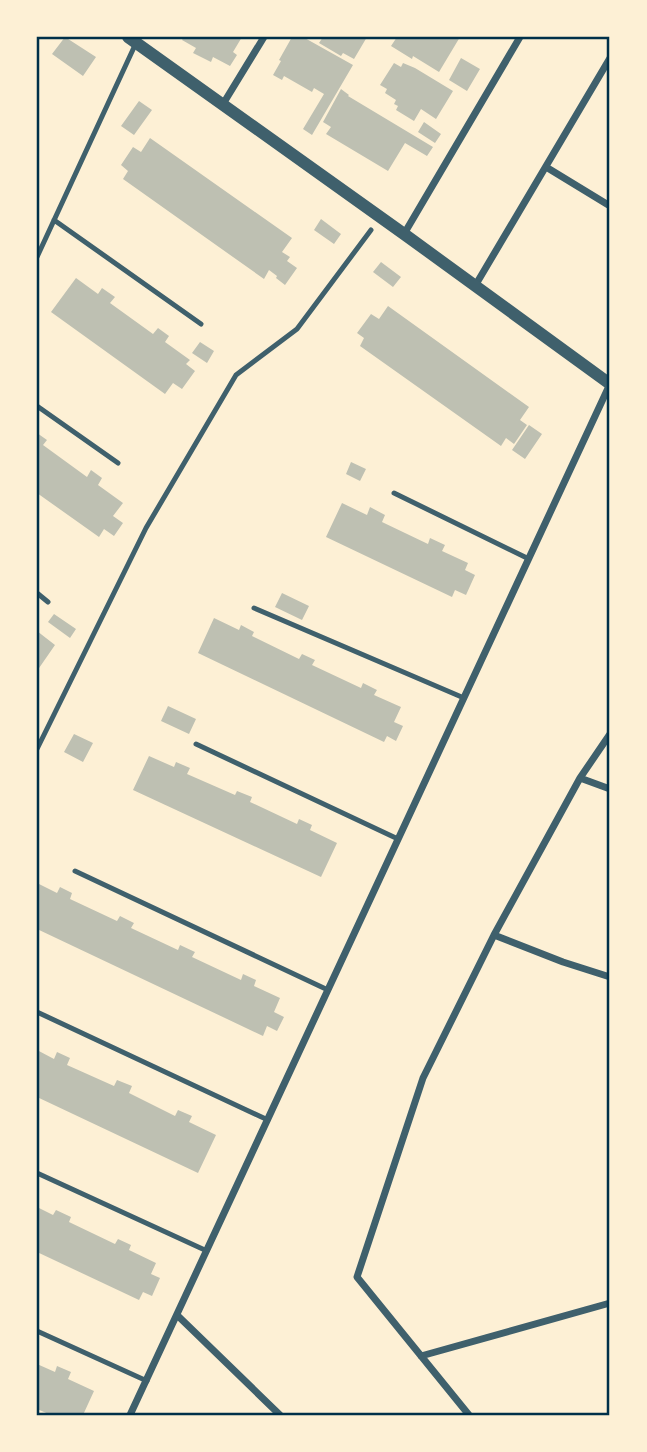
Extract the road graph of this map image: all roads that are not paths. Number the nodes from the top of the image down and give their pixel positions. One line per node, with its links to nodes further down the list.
1 (264, 37): 5 (street)
2 (520, 37): 10 (street)
3 (132, 40): 5 (street); 8 (lane)
4 (610, 58): 6 (street)
5 (223, 104): 10 (street)
6 (546, 167): 7 (street); 12 (street)
7 (610, 206)
8 (54, 220): 11 (lane); 13 (lane)
9 (371, 230): 25 (lane)
10 (404, 233): 12 (street)
11 (37, 257)
12 (475, 286): 14 (street)
13 (201, 324)
14 (610, 384): 18 (street)
15 (37, 406): 16 (lane)
16 (118, 463)
17 (394, 493): 18 (lane)
18 (529, 559): 22 (street)
19 (37, 593): 20 (lane)
20 (48, 602)
21 (254, 608): 22 (lane)
22 (464, 698): 28 (street)
23 (610, 734): 26 (street)
24 (196, 744): 28 (lane)
25 (37, 749)
26 (580, 778): 27 (street); 30 (street)
27 (610, 789)
28 (398, 839): 32 (street)
29 (75, 871): 32 (lane)
30 (494, 935): 31 (street); 40 (street)
31 (610, 977)
32 (328, 990): 34 (street)
33 (37, 1012): 34 (lane)
34 (268, 1120): 36 (street)
35 (37, 1172): 36 (lane)
36 (206, 1251): 38 (street)
37 (610, 1303): 40 (street)
38 (177, 1315): 41 (street); 43 (street)
39 (37, 1331): 41 (lane)
40 (421, 1356): 44 (street)
41 (146, 1381): 42 (street)
42 (130, 1415)
43 (280, 1415)
44 (469, 1415)

